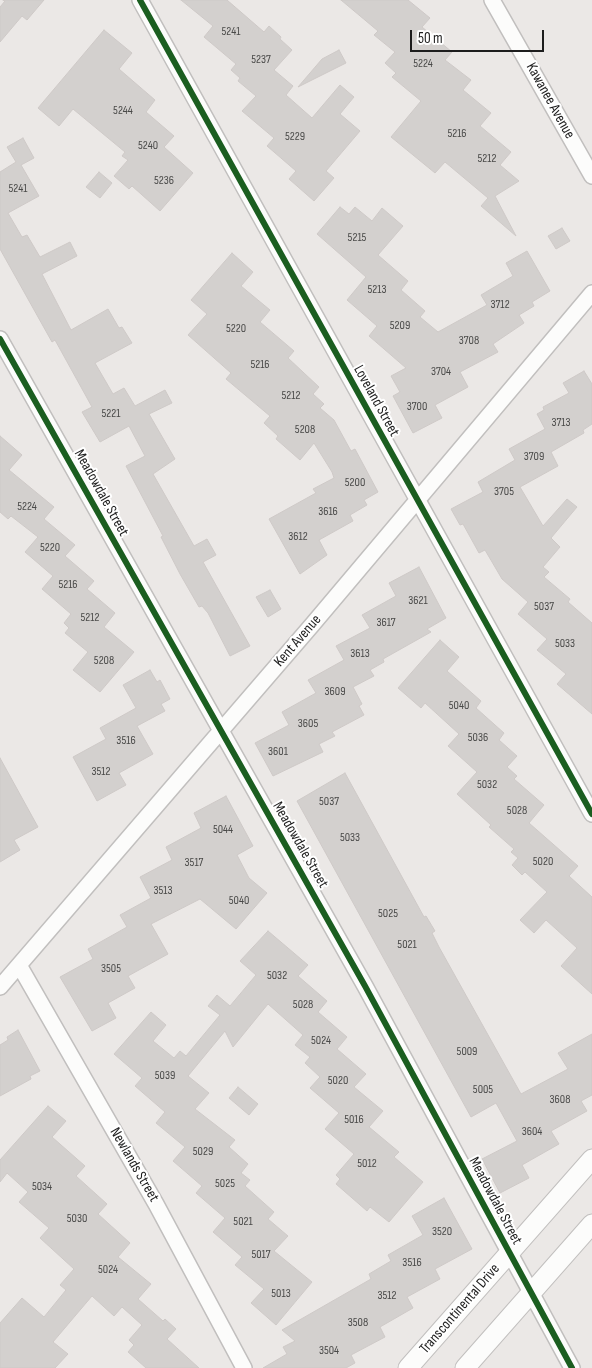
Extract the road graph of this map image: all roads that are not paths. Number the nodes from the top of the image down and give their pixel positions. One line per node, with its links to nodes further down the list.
1 (140, 0): 6 (street, Loveland Street)
2 (492, 0): 3 (street, Kawanee Avenue)
3 (592, 176)
4 (592, 293): 6 (street, Kent Avenue)
5 (0, 338): 7 (street, Meadowdale Street)
6 (417, 500): 7 (street, Kent Avenue); 8 (street, Loveland Street)
7 (221, 730): 9 (street, Kent Avenue); 13 (street, Meadowdale Street)
8 (592, 814)
9 (19, 965): 10 (street, Kent Avenue); 15 (street, Newlands Street)
10 (0, 987)
11 (592, 1160): 13 (street, Transcontinental Drive)
12 (592, 1224): 14 (street)
13 (509, 1253): 14 (street, Meadowdale Street); 16 (street, Transcontinental Drive)
14 (531, 1292): 17 (street); 18 (street, Meadowdale Street)
15 (244, 1368)
16 (408, 1368)
17 (464, 1368)
18 (572, 1368)

